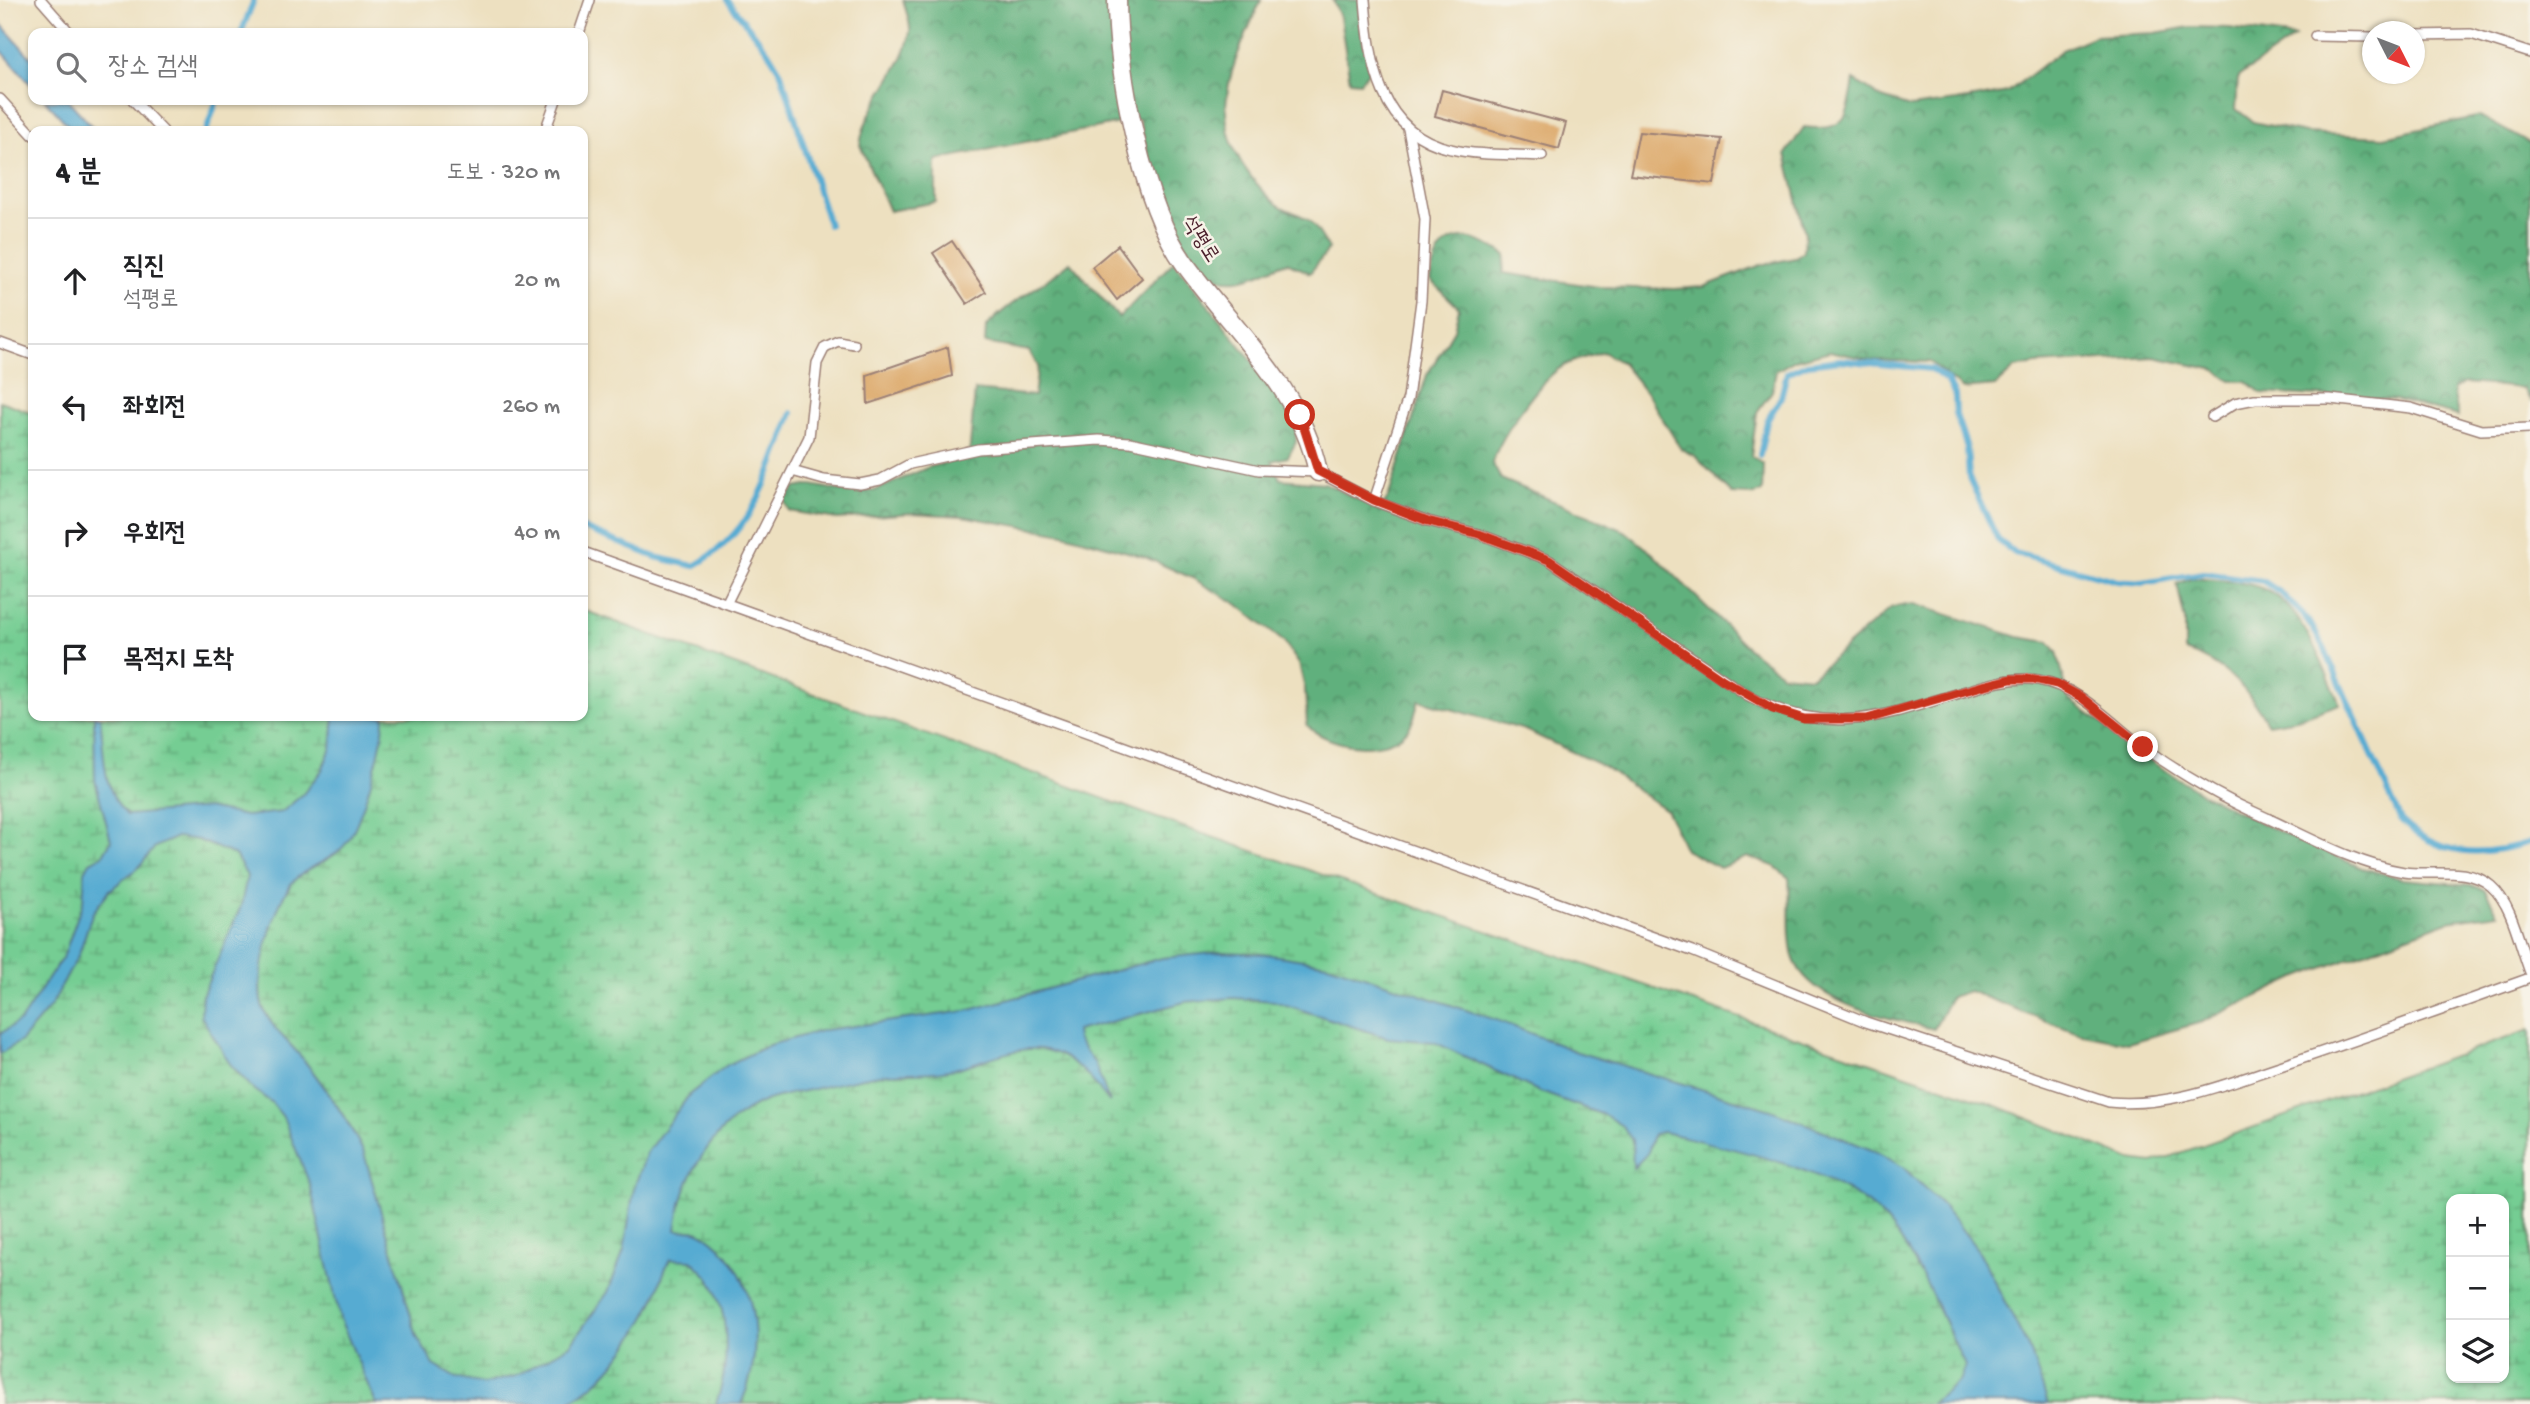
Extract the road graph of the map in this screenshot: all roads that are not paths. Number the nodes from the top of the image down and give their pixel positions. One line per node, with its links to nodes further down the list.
1 (41, 0): 5 (lane)
2 (590, 0): 6 (lane)
3 (1117, 0): 25 (street, 석평로)
4 (1366, 0): 17 (lane)
5 (66, 28)
6 (581, 28)
7 (2425, 35): 10 (lane)
8 (2315, 36): 9 (lane)
9 (2362, 37)
10 (2530, 53)
11 (0, 99): 16 (lane)
12 (138, 105): 14 (lane)
13 (554, 105): 15 (lane)
14 (158, 126)
15 (547, 126)
16 (28, 130)
17 (1408, 130): 18 (lane); 26 (lane)
18 (1542, 156)
19 (0, 343): 21 (lane)
20 (854, 344): 24 (lane)
21 (28, 353)
22 (2212, 417): 23 (lane)
23 (2530, 428)
24 (792, 471): 25 (lane); 28 (lane)
25 (1318, 471): 26 (lane)
26 (1374, 500): 29 (lane)
27 (588, 554): 28 (lane)
28 (727, 602): 30 (lane)
29 (2530, 972)
30 (2530, 978)

